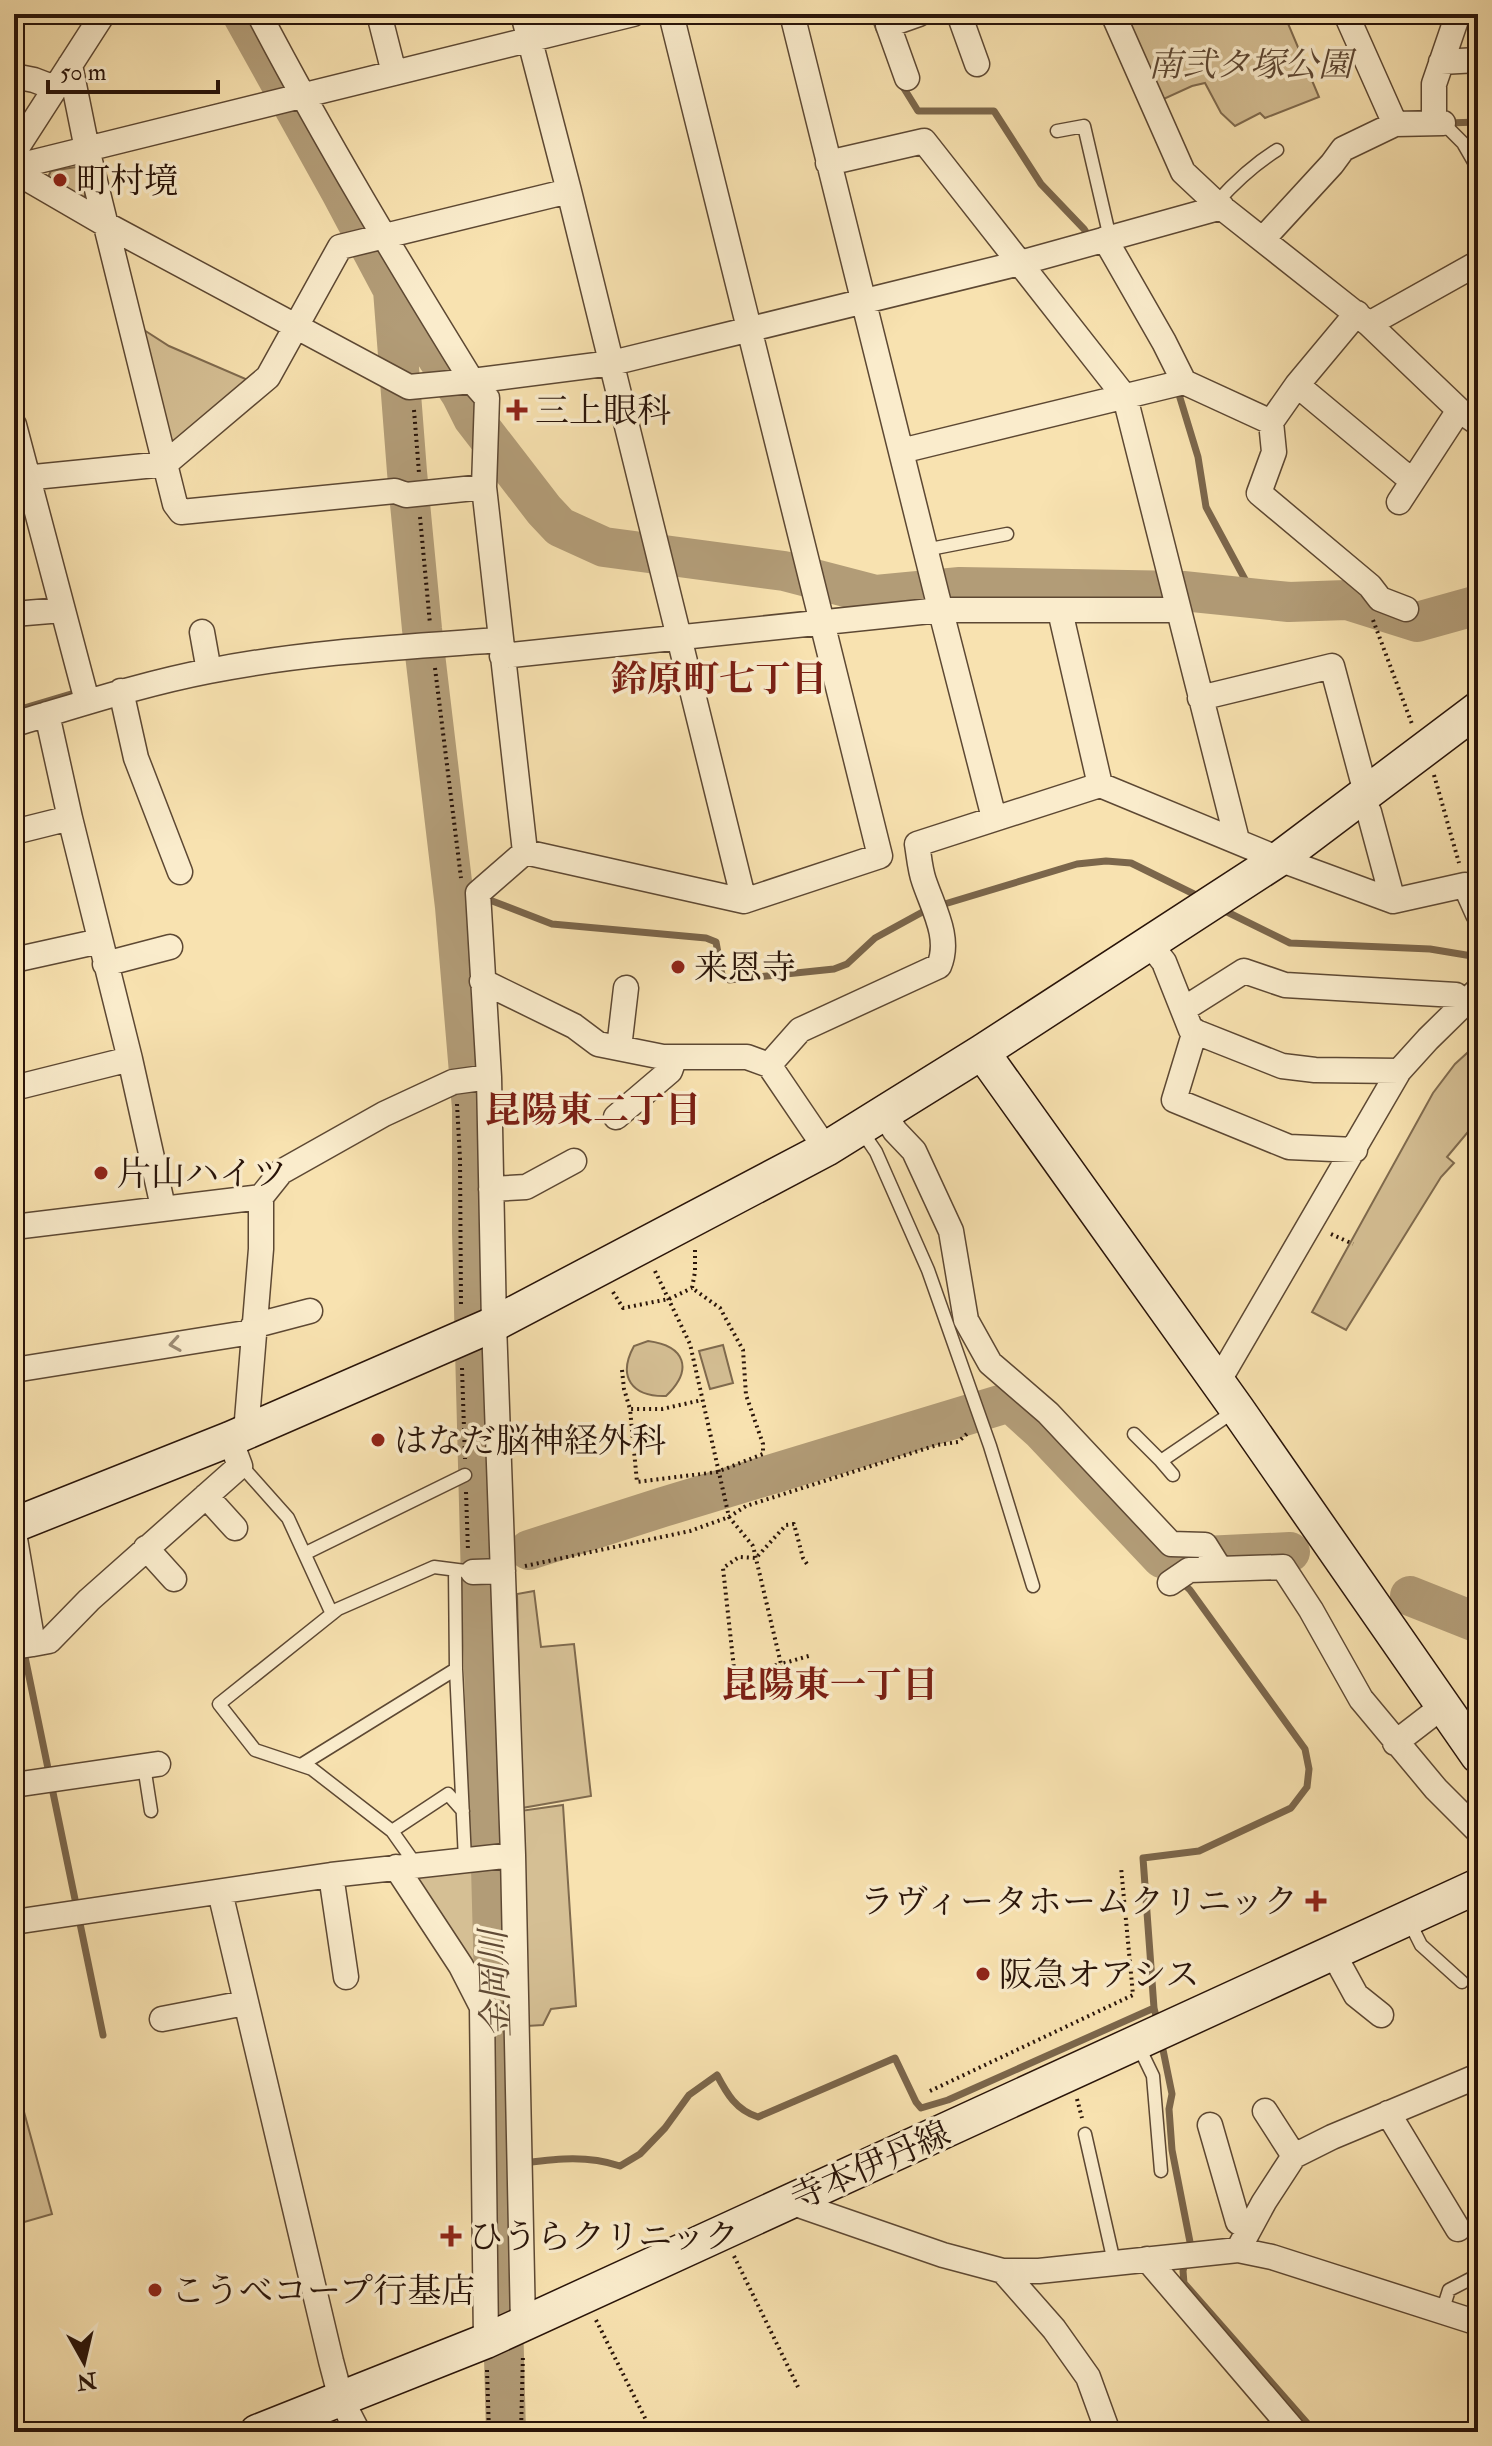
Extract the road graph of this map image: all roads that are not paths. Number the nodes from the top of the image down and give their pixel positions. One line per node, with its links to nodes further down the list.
1 (103, 14): 17 (street)
2 (259, 14): 22 (street)
3 (379, 14): 18 (street)
4 (523, 14): 13 (street)
5 (633, 14): 13 (street)
6 (671, 14): 43 (street)
7 (792, 14): 29 (street)
8 (919, 14): 20 (street)
9 (959, 14): 16 (street)
10 (1113, 14): 33 (street)
11 (1346, 14): 24 (street)
12 (1458, 14): 15 (street)
13 (529, 39): 18 (street); 32 (street)
14 (1478, 60): 15 (street)
15 (1441, 62): 23 (street)
16 (977, 64)
17 (70, 65): 21 (street); 26 (street)
18 (394, 73): 22 (street)
19 (14, 76): 21 (street)
20 (907, 78)
21 (55, 88): 28 (street)
22 (292, 99): 26 (street); 35 (street)
23 (1438, 122): 24 (street); 31 (lane)
24 (1395, 124): 37 (street)
25 (1057, 131): 36 (lane)
26 (87, 149): 30 (street); 34 (street)
27 (1277, 150): 33 (lane)
28 (14, 156)
29 (828, 163): 38 (street); 40 (street)
30 (14, 169): 34 (street)
31 (1478, 169)
32 (569, 191): 35 (street); 44 (street)
33 (1219, 205): 36 (street); 37 (street)
34 (107, 225): 42 (street); 53 (street)
35 (371, 238): 42 (street); 45 (street)
36 (1108, 239): 38 (street); 46 (street)
37 (1263, 239): 41 (street)
38 (1020, 263): 40 (street); 48 (street)
39 (1478, 263): 41 (street)
40 (863, 300): 43 (street); 52 (street)
41 (1363, 319): 47 (street); 49 (street)
42 (297, 325): 45 (street); 53 (street)
43 (748, 329): 44 (street); 66 (street)
44 (612, 363): 45 (street); 68 (street)
45 (462, 382): 56 (street)
46 (1184, 382): 48 (street); 50 (street)
47 (1297, 385): 50 (street); 55 (street)
48 (1125, 397): 52 (street); 61 (street)
49 (1469, 417): 55 (street)
50 (1271, 422): 62 (street)
51 (14, 425): 54 (street)
52 (901, 451): 59 (street)
53 (165, 464): 54 (street); 56 (street)
54 (22, 478): 63 (street)
55 (1411, 480): 57 (street)
56 (484, 487): 69 (street)
57 (1399, 502)
58 (1007, 534): 59 (lane)
59 (925, 550): 60 (street)
60 (937, 596): 64 (street); 66 (street); 80 (street)
61 (1175, 598): 64 (street); 72 (street)
62 (1406, 609)
63 (62, 610): 65 (street); 73 (street)
64 (1060, 611): 77 (street)
65 (14, 614)
66 (821, 622): 68 (street); 85 (street)
67 (202, 632): 70 (street)
68 (679, 638): 69 (street); 88 (street)
69 (501, 648): 70 (street); 84 (street)
70 (209, 671): 71 (street)
71 (121, 691): 73 (street); 87 (street)
72 (1200, 698): 78 (street); 82 (street)
73 (87, 701): 75 (street)
74 (1478, 709): 78 (street)
75 (47, 714): 76 (street); 79 (street)
76 (14, 724)
77 (1100, 785): 80 (street); 82 (street)
78 (1362, 796): 86 (street); 89 (street)
79 (70, 818): 81 (street); 93 (street)
80 (994, 818): 83 (street)
81 (14, 832)
82 (1237, 840): 86 (street)
83 (917, 844): 85 (street); 103 (street)
84 (525, 852): 88 (street); 95 (street)
85 (880, 856): 88 (street)
86 (1279, 859): 89 (street); 91 (street)
87 (180, 872)
88 (744, 901)
89 (1393, 901): 90 (street)
90 (1478, 914)
91 (1149, 943): 98 (street); 100 (street)
92 (170, 947): 93 (street)
93 (103, 952): 94 (street); 102 (street)
94 (14, 960)
95 (482, 981): 99 (street); 105 (street)
96 (626, 988): 99 (street)
97 (1471, 997): 98 (street); 104 (street)
98 (1190, 1020): 104 (street); 110 (street)
99 (619, 1048): 101 (street)
100 (982, 1052): 108 (street); 120 (street)
101 (675, 1057): 103 (street); 107 (street)
102 (130, 1059): 106 (street); 114 (street)
103 (769, 1065): 109 (street)
104 (1399, 1071): 110 (street)
105 (489, 1077): 112 (street); 113 (street)
106 (14, 1088)
107 (616, 1117)
108 (872, 1120): 109 (street); 132 (street); 136 (lane)
109 (826, 1149): 117 (street)
110 (1355, 1150): 120 (street)
111 (574, 1161): 112 (street)
112 (491, 1189): 117 (street)
113 (261, 1197): 114 (street); 118 (street)
114 (163, 1207): 115 (street)
115 (14, 1227)
116 (310, 1311): 118 (street)
117 (494, 1324): 122 (street); 133 (street)
118 (253, 1329): 119 (street, one-way to 119); 122 (street)
119 (14, 1370)
120 (1227, 1396): 123 (lane); 140 (street)
121 (1134, 1434): 123 (lane)
122 (238, 1445): 126 (street); 127 (street); 131 (lane)
123 (1161, 1461): 125 (lane)
124 (465, 1475): 131 (lane)
125 (1173, 1475)
126 (206, 1496): 128 (street); 130 (street)
127 (14, 1525)
128 (235, 1528)
129 (14, 1533): 138 (street)
130 (146, 1548): 134 (street); 138 (street)
131 (306, 1553): 137 (lane)
132 (1220, 1569): 135 (street); 141 (street)
133 (480, 1571): 137 (lane); 139 (lane); 150 (street)
134 (174, 1579)
135 (1170, 1583)
136 (1033, 1586)
137 (332, 1614): 144 (lane)
138 (23, 1646)
139 (456, 1669): 144 (lane); 147 (lane)
140 (1443, 1706): 141 (street); 142 (street)
141 (1395, 1743): 149 (street)
142 (1478, 1756)
143 (151, 1765): 145 (street); 146 (lane)
144 (301, 1765): 148 (lane)
145 (14, 1785)
146 (151, 1811)
147 (463, 1811): 148 (lane); 151 (lane)
148 (392, 1831): 152 (lane)
149 (1478, 1831)
150 (513, 1855): 151 (street); 162 (street)
151 (465, 1860): 152 (street)
152 (406, 1866): 153 (street); 163 (street)
153 (331, 1875): 155 (street); 159 (street)
154 (1478, 1886): 156 (street, 寺本伊丹線)
155 (220, 1892): 157 (street); 161 (street)
156 (1407, 1919): 158 (street, 寺本伊丹線); 160 (lane)
157 (14, 1922)
158 (1333, 1953): 164 (street); 166 (street, 寺本伊丹線)
159 (346, 1977)
160 (1462, 1982)
161 (245, 2003): 165 (street); 184 (street)
162 (517, 2004): 163 (street); 183 (street)
163 (482, 2007): 183 (street)
164 (1381, 2015)
165 (162, 2019)
166 (1138, 2044): 173 (lane); 174 (street, 寺本伊丹線)
167 (1478, 2076): 169 (street)
168 (1265, 2111): 172 (street)
169 (1388, 2113): 172 (street); 175 (street)
170 (1210, 2125): 176 (street)
171 (1085, 2134): 178 (lane)
172 (1294, 2156): 176 (street)
173 (1161, 2171)
174 (790, 2202): 179 (street); 183 (street, 寺本伊丹線)
175 (1458, 2229)
176 (1243, 2239): 177 (street); 181 (street)
177 (1147, 2259): 178 (street); 188 (street)
178 (1114, 2262): 179 (street)
179 (1003, 2271): 187 (street)
180 (1478, 2275): 181 (lane)
181 (1442, 2312): 182 (street)
182 (1478, 2323)
183 (504, 2333): 184 (street, 寺本伊丹線)
184 (341, 2399): 185 (street, 寺本伊丹線); 186 (street)
185 (257, 2432)
186 (358, 2432)
187 (1108, 2432)
188 (1295, 2432)

